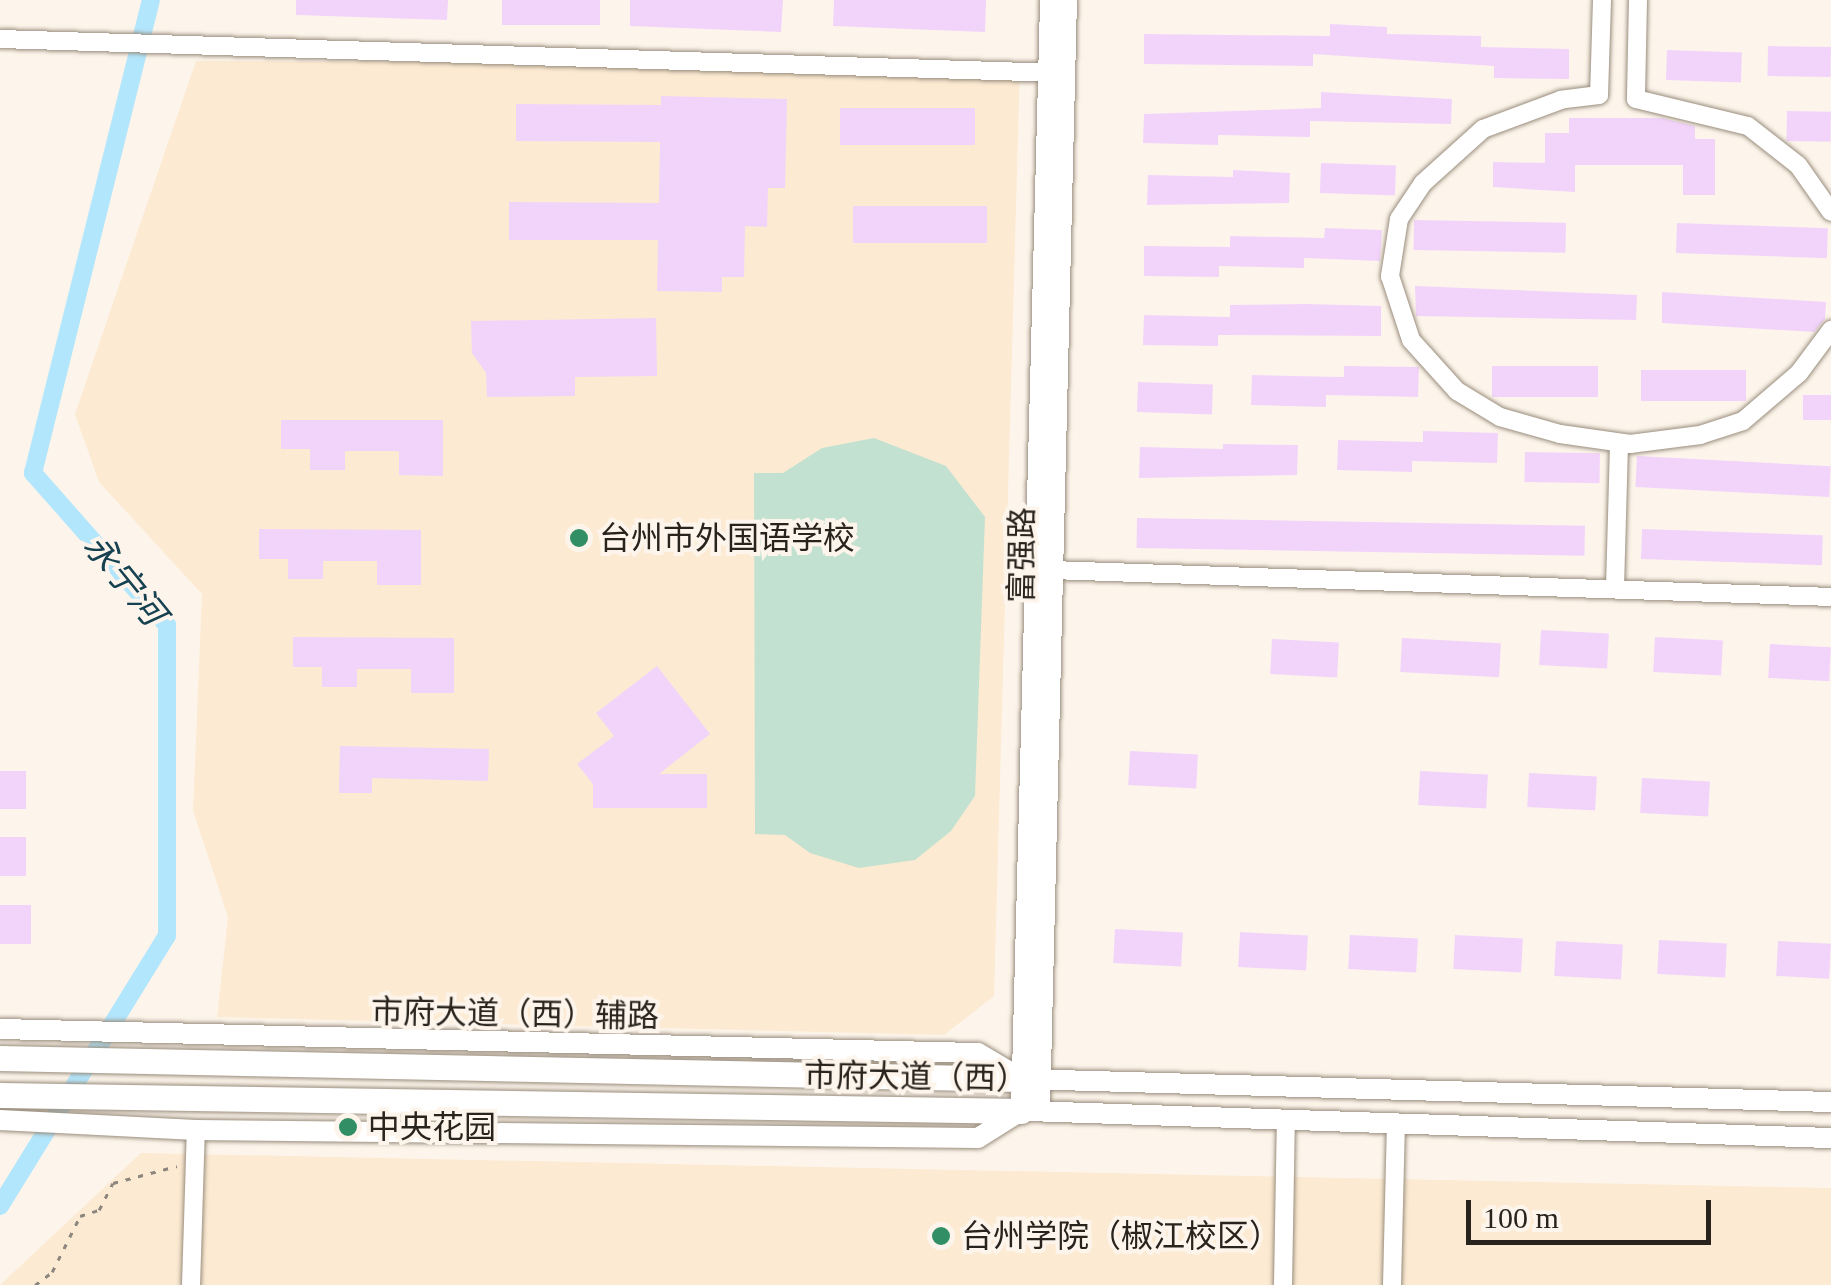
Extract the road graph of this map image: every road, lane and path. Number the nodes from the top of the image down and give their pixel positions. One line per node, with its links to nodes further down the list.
1 (1050, 0): 6 (main road, 富强路)
2 (1067, 0): 6 (main road, 富强路)
3 (1602, 0): 9 (street)
4 (1638, 0): 7 (street)
5 (0, 39): 6 (street)
6 (1056, 72): 10 (main road, 富强路); 15 (main road, 富强路)
7 (1831, 212)
8 (1831, 330): 9 (street)
9 (1619, 443): 11 (street)
10 (1052, 570): 11 (street); 15 (main road, 富强路)
11 (1615, 588): 12 (street)
12 (1831, 597)
13 (0, 1029): 15 (main road, 市府大道（西）辅路)
14 (2, 1058): 15 (highway, 市府大道（西）)
15 (1032, 1079): 17 (main road, 市府大道（西）); 18 (main road, 富强路)
16 (0, 1095): 18 (highway, 市府大道（西）)
17 (1831, 1102)
18 (1031, 1111): 20 (main road, 市府大道（西）); 22 (main road)
19 (0, 1120): 22 (main road)
20 (1286, 1121): 21 (main road, 市府大道（西）); 27 (street)
21 (1396, 1126): 23 (main road, 市府大道（西）); 28 (street)
22 (196, 1130): 24 (street)
23 (1831, 1138)
24 (193, 1162): 25 (path); 26 (street)
25 (34, 1285)
26 (191, 1285)
27 (1283, 1285)
28 (1392, 1285)

